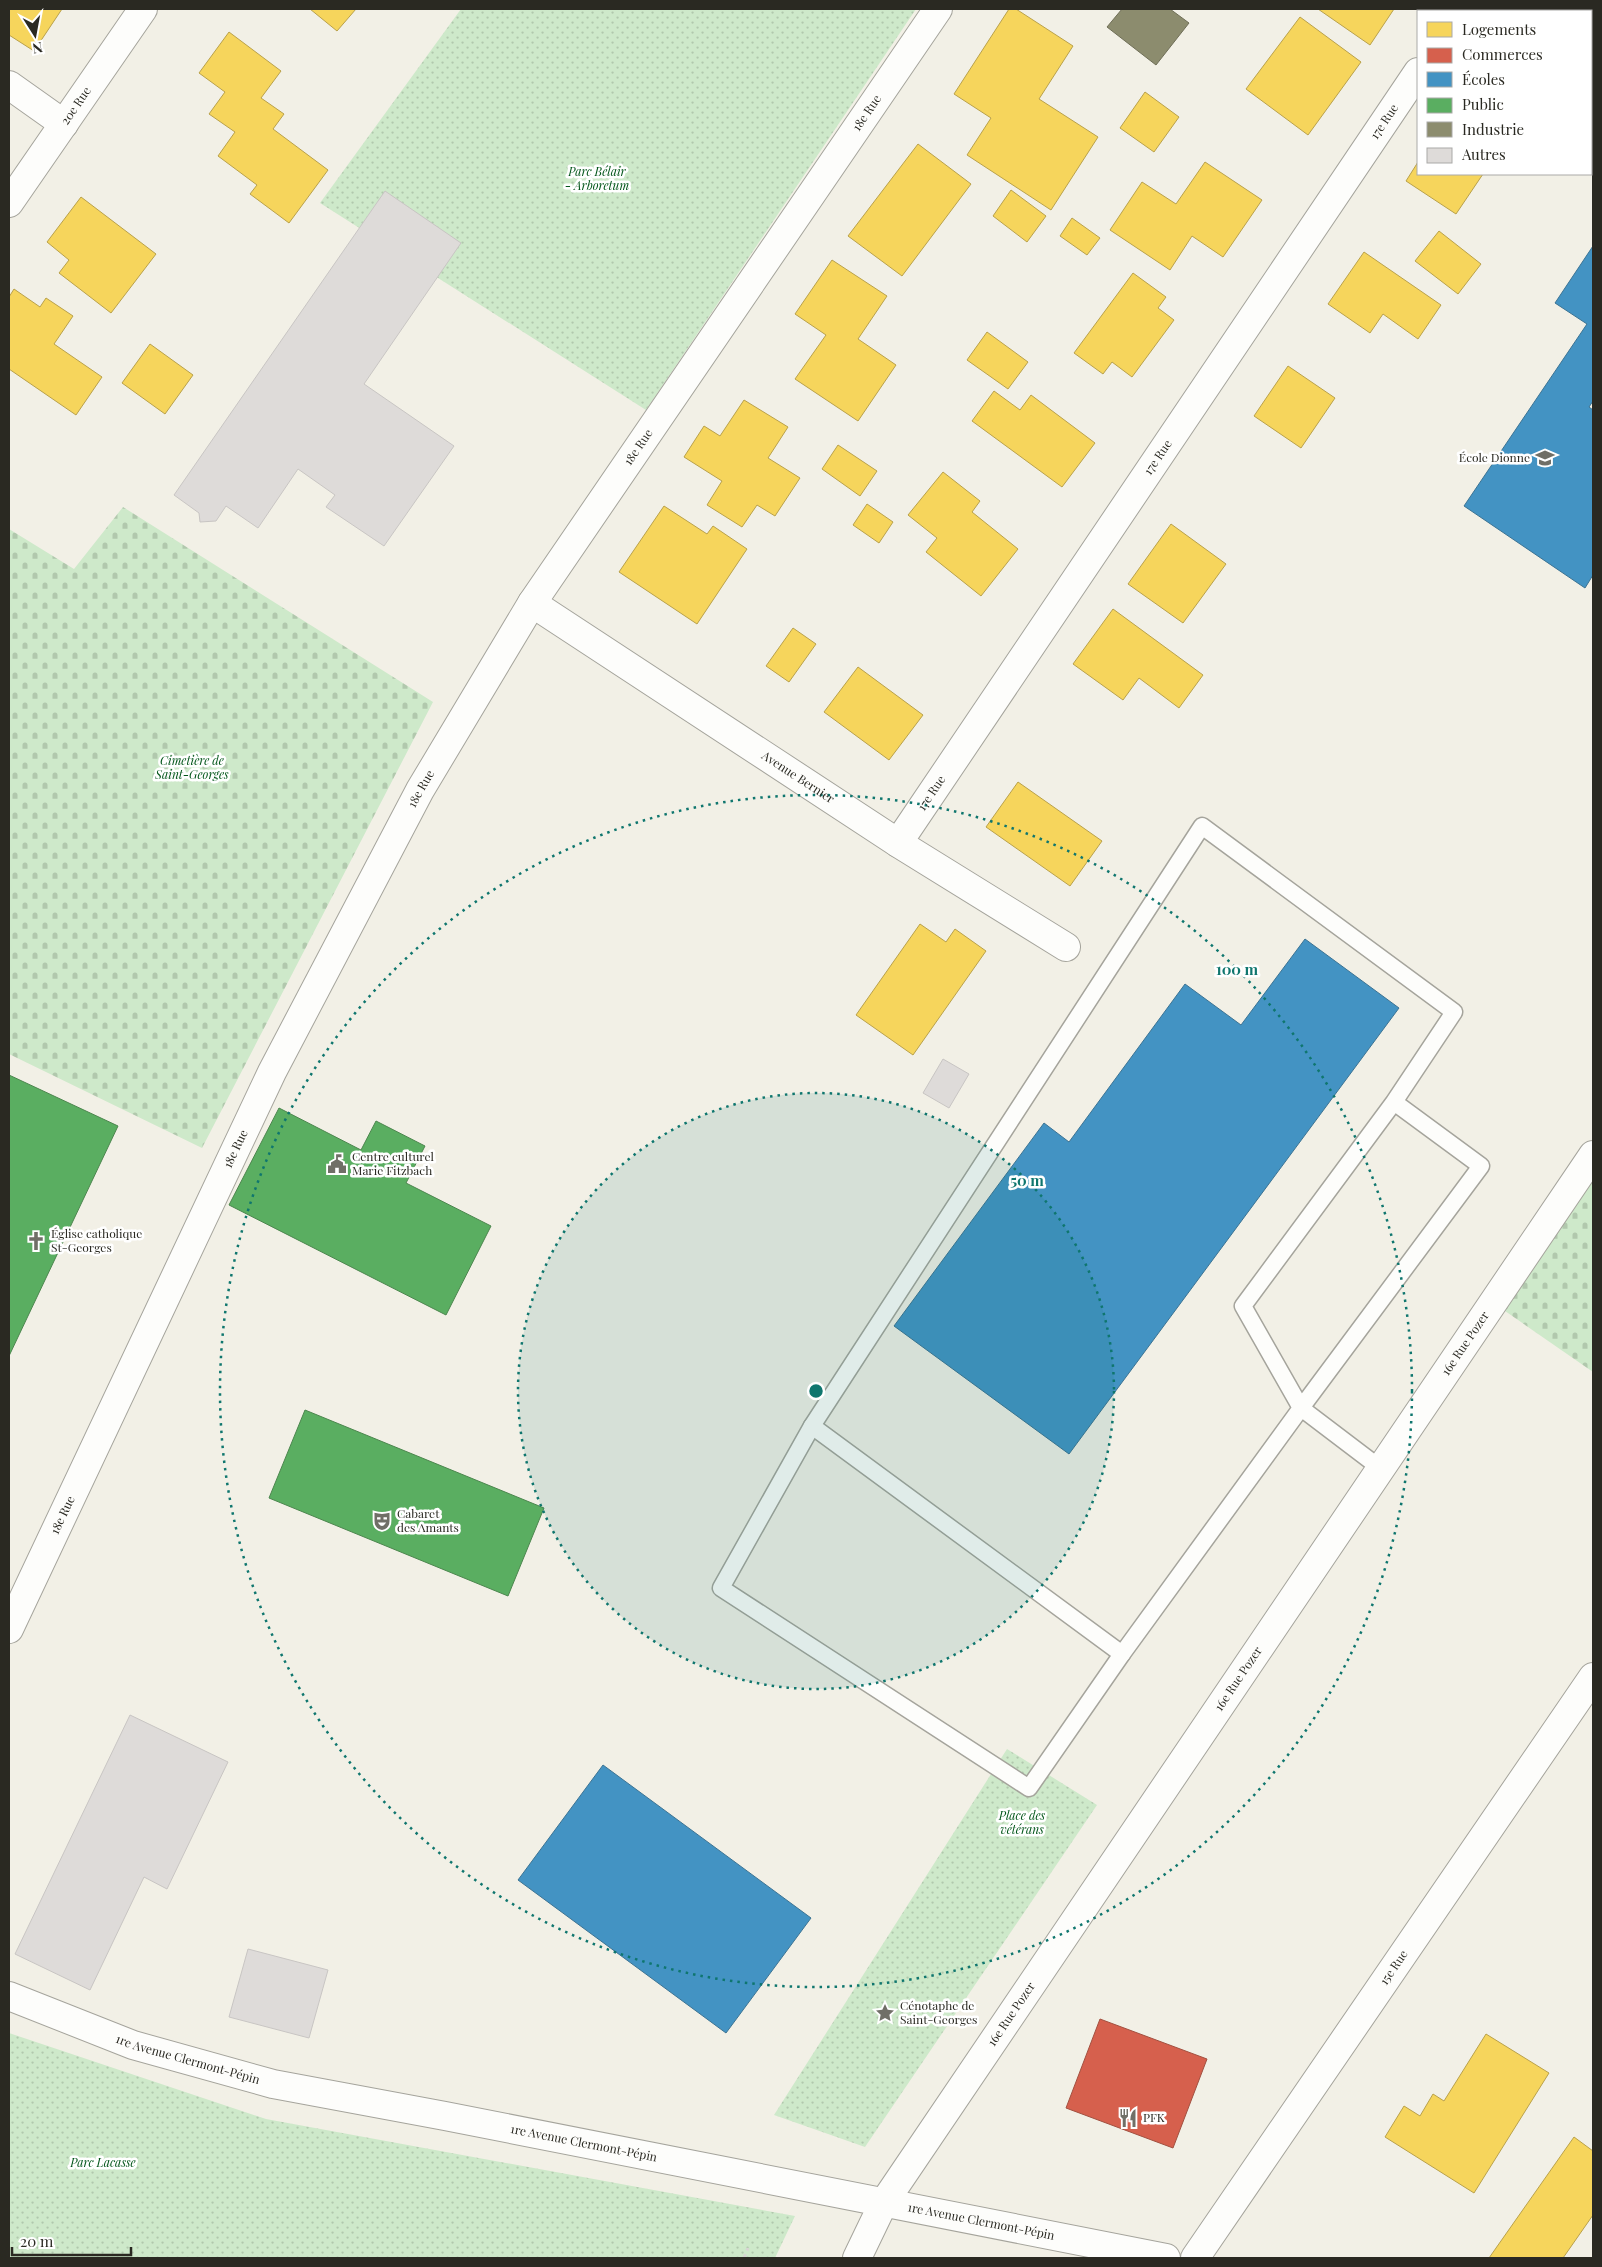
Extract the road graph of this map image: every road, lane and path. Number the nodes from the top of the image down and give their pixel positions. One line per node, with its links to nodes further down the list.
1 (143, 9): 5 (street, 20e Rue)
2 (938, 9): 7 (street, 18e Rue)
3 (1417, 73): 8 (street, 17e Rue)
4 (9, 85): 5 (street)
5 (64, 124): 6 (street, 20e Rue)
6 (9, 203)
7 (532, 603): 8 (street, Avenue Bernier); 15 (street, 18e Rue)
8 (898, 843): 9 (street, Avenue Bernier)
9 (1066, 947)
10 (1394, 1102): 12 (lane); 12 (lane); 13 (lane)
11 (1593, 1155): 14 (street, 16e Rue Pozer)
12 (1301, 1408): 14 (lane); 16 (lane)
13 (812, 1426): 16 (lane); 16 (lane)
14 (1380, 1468): 19 (street, 16e Rue Pozer)
15 (9, 1629)
16 (1122, 1654)
17 (1593, 1678): 24 (street, 15e Rue)
18 (9, 1996): 19 (street, 1re Avenue Clermont-Pépin)
19 (883, 2204): 22 (street, 16e Rue Pozer); 23 (street, 1re Avenue Clermont-Pépin)
20 (748, 2248): 21 (path)
21 (744, 2258)
22 (857, 2258)
23 (1166, 2258)
24 (1195, 2258)

